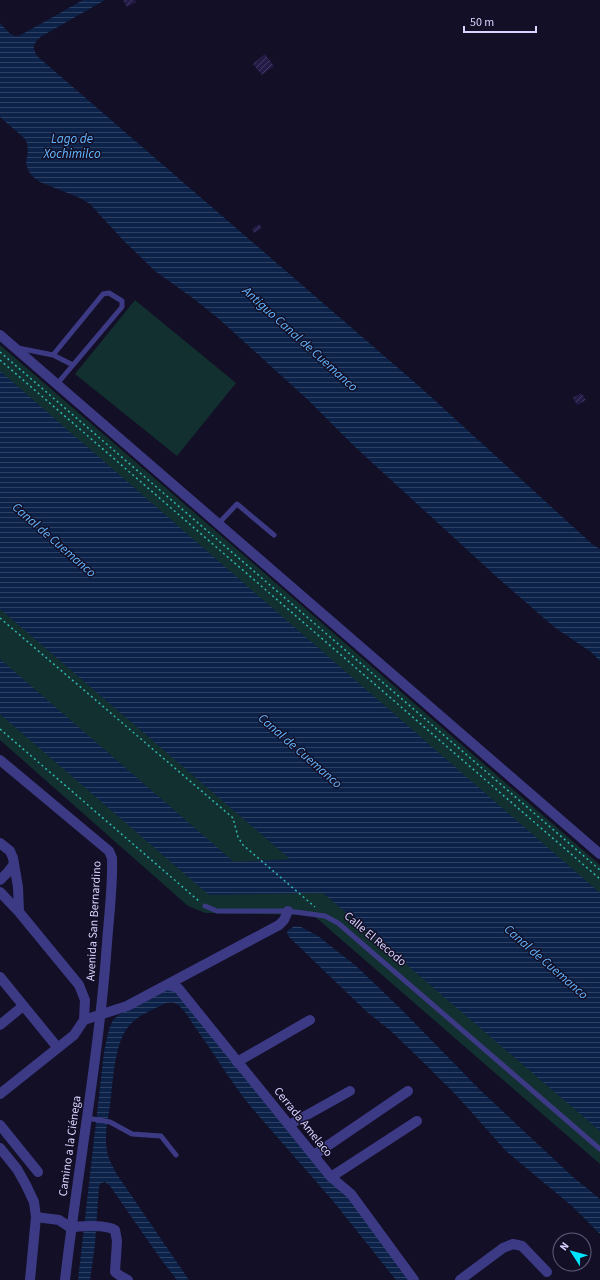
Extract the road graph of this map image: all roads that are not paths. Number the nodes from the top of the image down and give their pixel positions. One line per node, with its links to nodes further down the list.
1 (0, 335): 2 (street)
2 (13, 346): 3 (lane); 5 (street)
3 (53, 355): 4 (lane); 4 (lane)
4 (73, 365): 5 (lane)
5 (57, 384): 6 (street)
6 (218, 524): 7 (lane); 10 (street)
7 (274, 535)
8 (0, 760): 20 (street, Avenida San Bernardino)
9 (0, 843): 11 (street)
10 (600, 854)
11 (14, 864): 12 (street); 16 (street)
12 (0, 880)
13 (0, 892): 16 (street)
14 (205, 906): 15 (lane, Calle El Recodo)
15 (288, 911): 18 (street); 34 (lane, Calle El Recodo)
16 (19, 912): 21 (street)
17 (0, 976): 19 (street)
18 (168, 985): 20 (street); 25 (street, Cerrada Amelaco)
19 (23, 1006): 23 (street); 24 (street)
20 (100, 1015): 21 (street); 29 (street, Camino a la Ciénega)
21 (84, 1020): 24 (street)
22 (310, 1020): 25 (street)
23 (0, 1025)
24 (58, 1048): 28 (street)
25 (237, 1062): 32 (street, Cerrada Amelaco)
26 (350, 1090): 32 (street)
27 (408, 1092): 36 (street)
28 (0, 1094)
29 (91, 1118): 35 (lane); 40 (street, Camino a la Ciénega)
30 (417, 1121): 38 (street)
31 (0, 1125): 37 (street)
32 (289, 1125): 36 (street, Cerrada Amelaco)
33 (0, 1148): 39 (street)
34 (600, 1149)
35 (176, 1155)
36 (314, 1155): 38 (street, Cerrada Amelaco)
37 (38, 1172)
38 (331, 1177): 45 (street, Cerrada Amelaco)
39 (36, 1217): 40 (street); 42 (street)
40 (74, 1227): 43 (street, Camino a la Ciénega); 44 (street)
41 (547, 1272): 46 (street)
42 (30, 1280)
43 (65, 1280)
44 (128, 1280)
45 (414, 1280)
46 (460, 1280)

